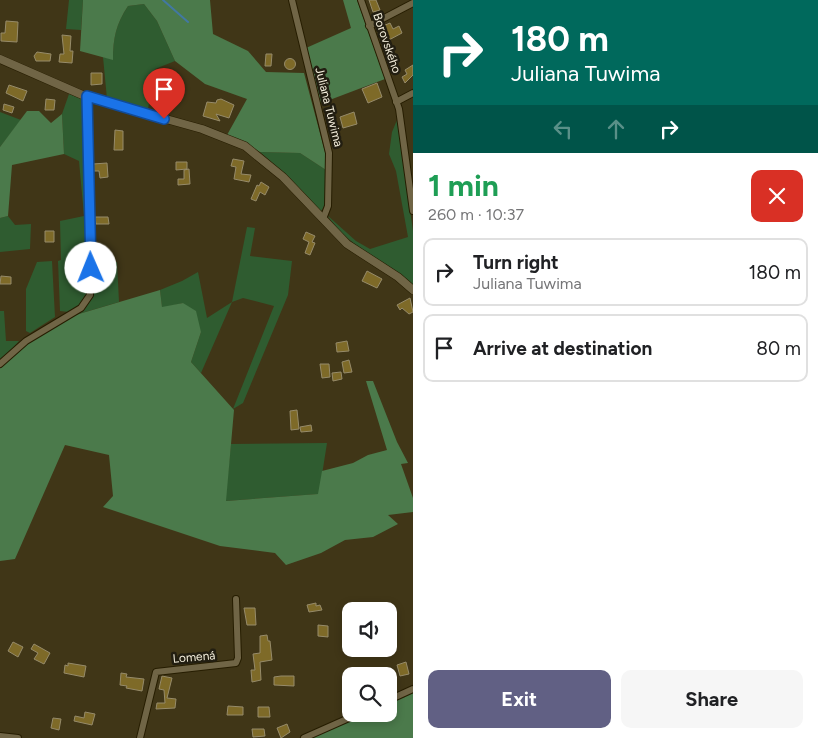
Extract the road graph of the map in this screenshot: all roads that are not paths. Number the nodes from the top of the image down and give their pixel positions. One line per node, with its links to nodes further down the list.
1 (292, 0): 10 (street, Juliana Tuwima)
2 (361, 0): 4 (street, Borovského)
3 (413, 3): 4 (street)
4 (370, 26): 8 (street, Borovského)
5 (0, 58): 7 (street)
6 (413, 93): 8 (street)
7 (87, 96): 10 (street); 12 (street)
8 (396, 102): 9 (street, Borovského)
9 (413, 211)
10 (323, 219): 11 (street)
11 (410, 288)
12 (0, 364)
13 (236, 599): 19 (street, Lomená)
14 (413, 689): 15 (street)
15 (397, 696)
16 (342, 721): 20 (street)
17 (0, 736): 18 (street)
18 (18, 738)
19 (140, 738)
20 (304, 738)

